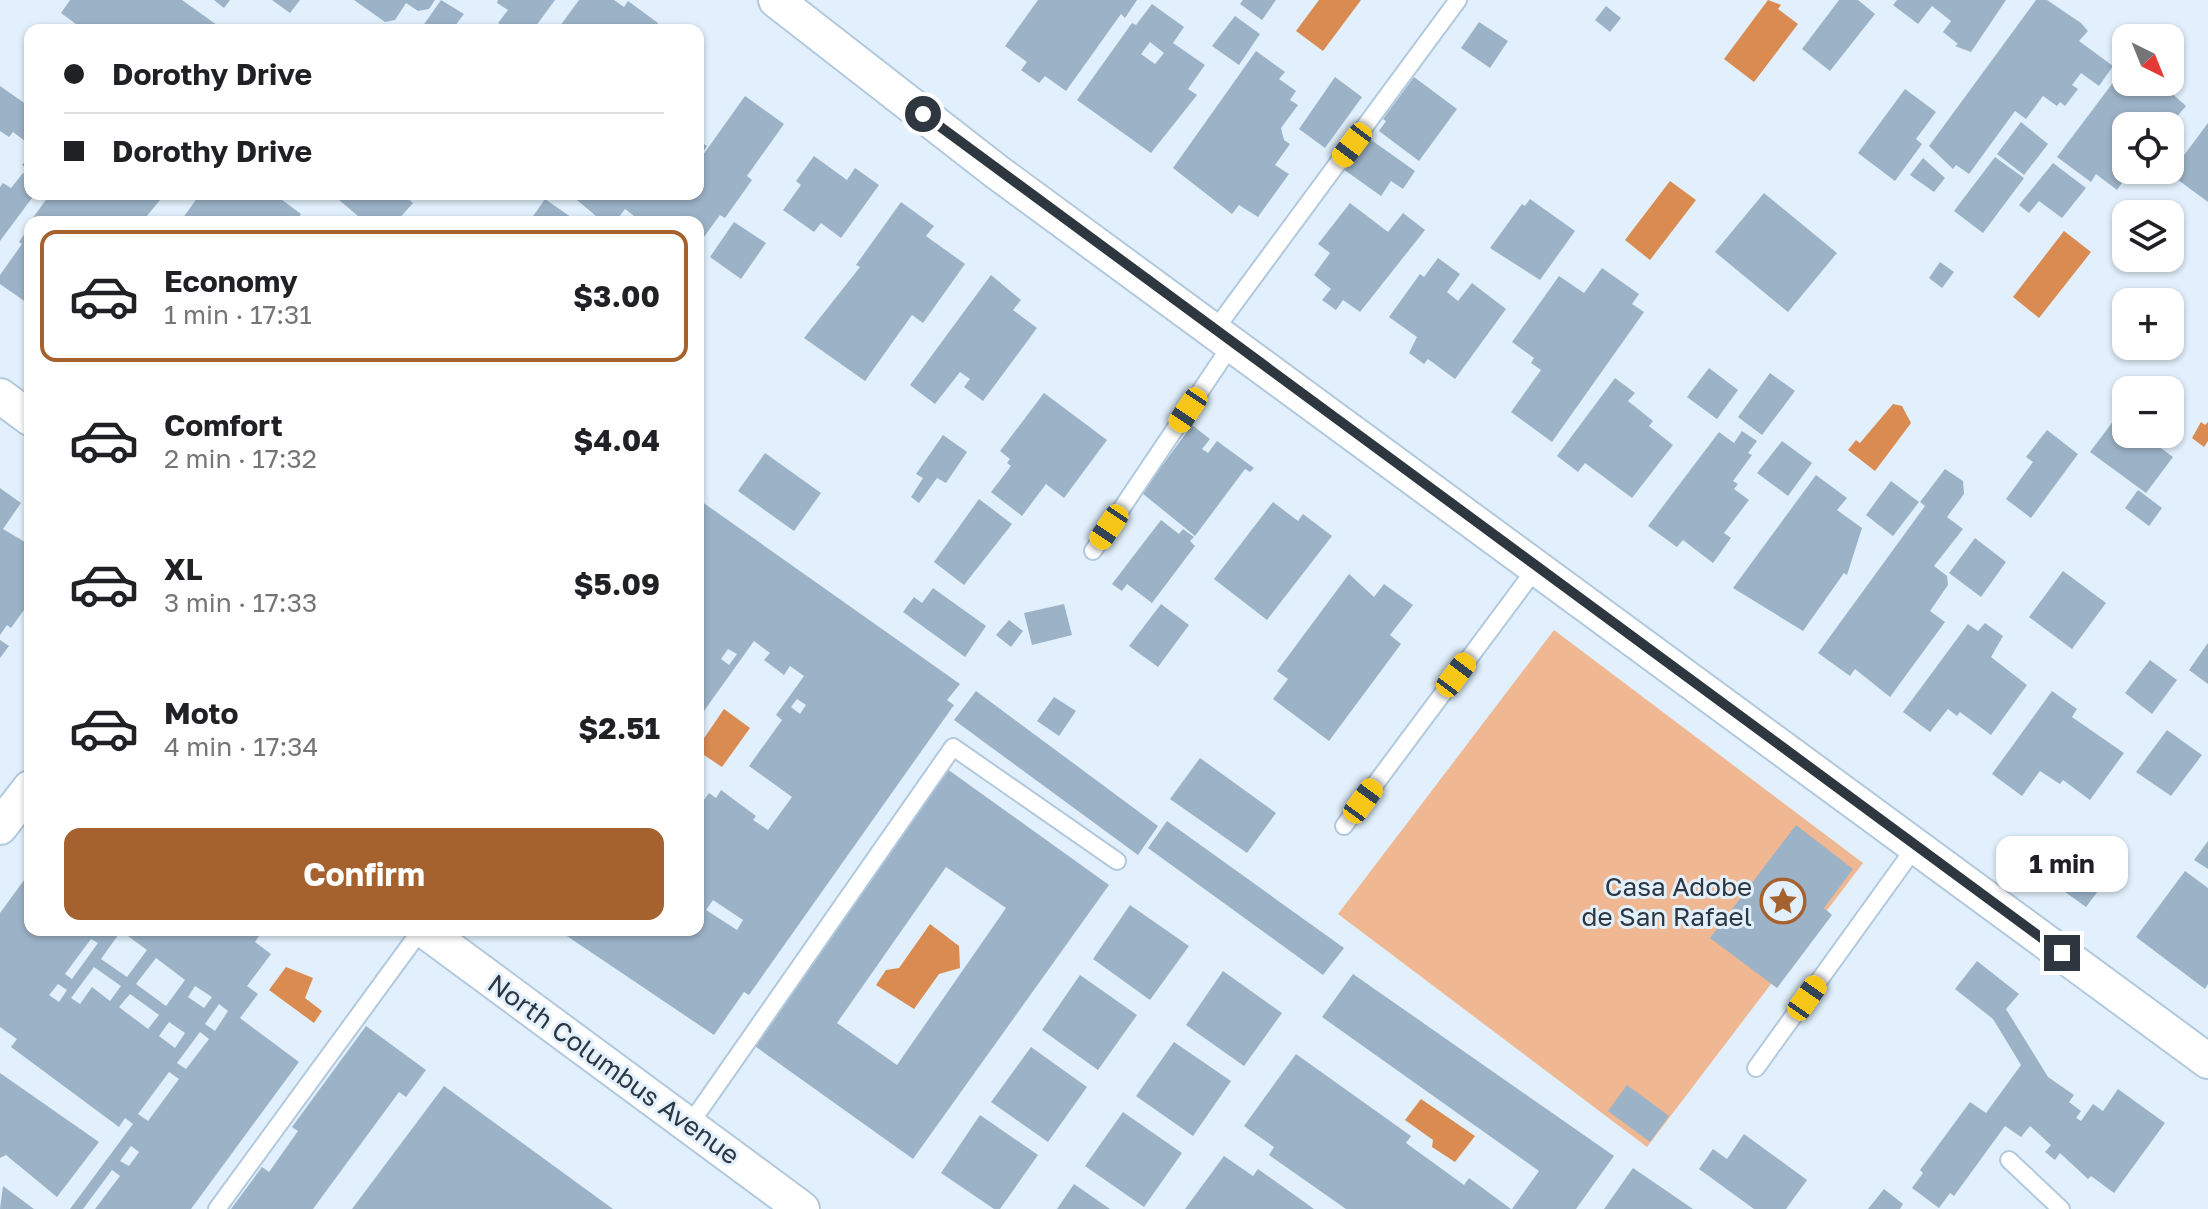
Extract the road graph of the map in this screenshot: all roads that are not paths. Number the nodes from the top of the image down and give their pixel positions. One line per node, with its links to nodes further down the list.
1 (776, 0): 3 (street)
2 (1458, 0): 3 (lane)
3 (1223, 337): 6 (lane); 7 (street)
4 (0, 396): 5 (street)
5 (24, 414)
6 (1093, 551)
7 (1537, 567): 9 (lane); 11 (street)
8 (24, 796): 10 (street)
9 (1344, 826)
10 (0, 827)
11 (1916, 846): 15 (street); 16 (lane)
12 (1117, 861): 17 (lane)
13 (419, 936): 19 (lane)
14 (431, 936): 17 (street, North Columbus Avenue)
15 (2208, 1061)
16 (1756, 1068)
17 (690, 1124): 20 (street, North Columbus Avenue)
18 (2009, 1160): 21 (lane)
19 (217, 1209)
20 (802, 1209)
21 (2061, 1209)

